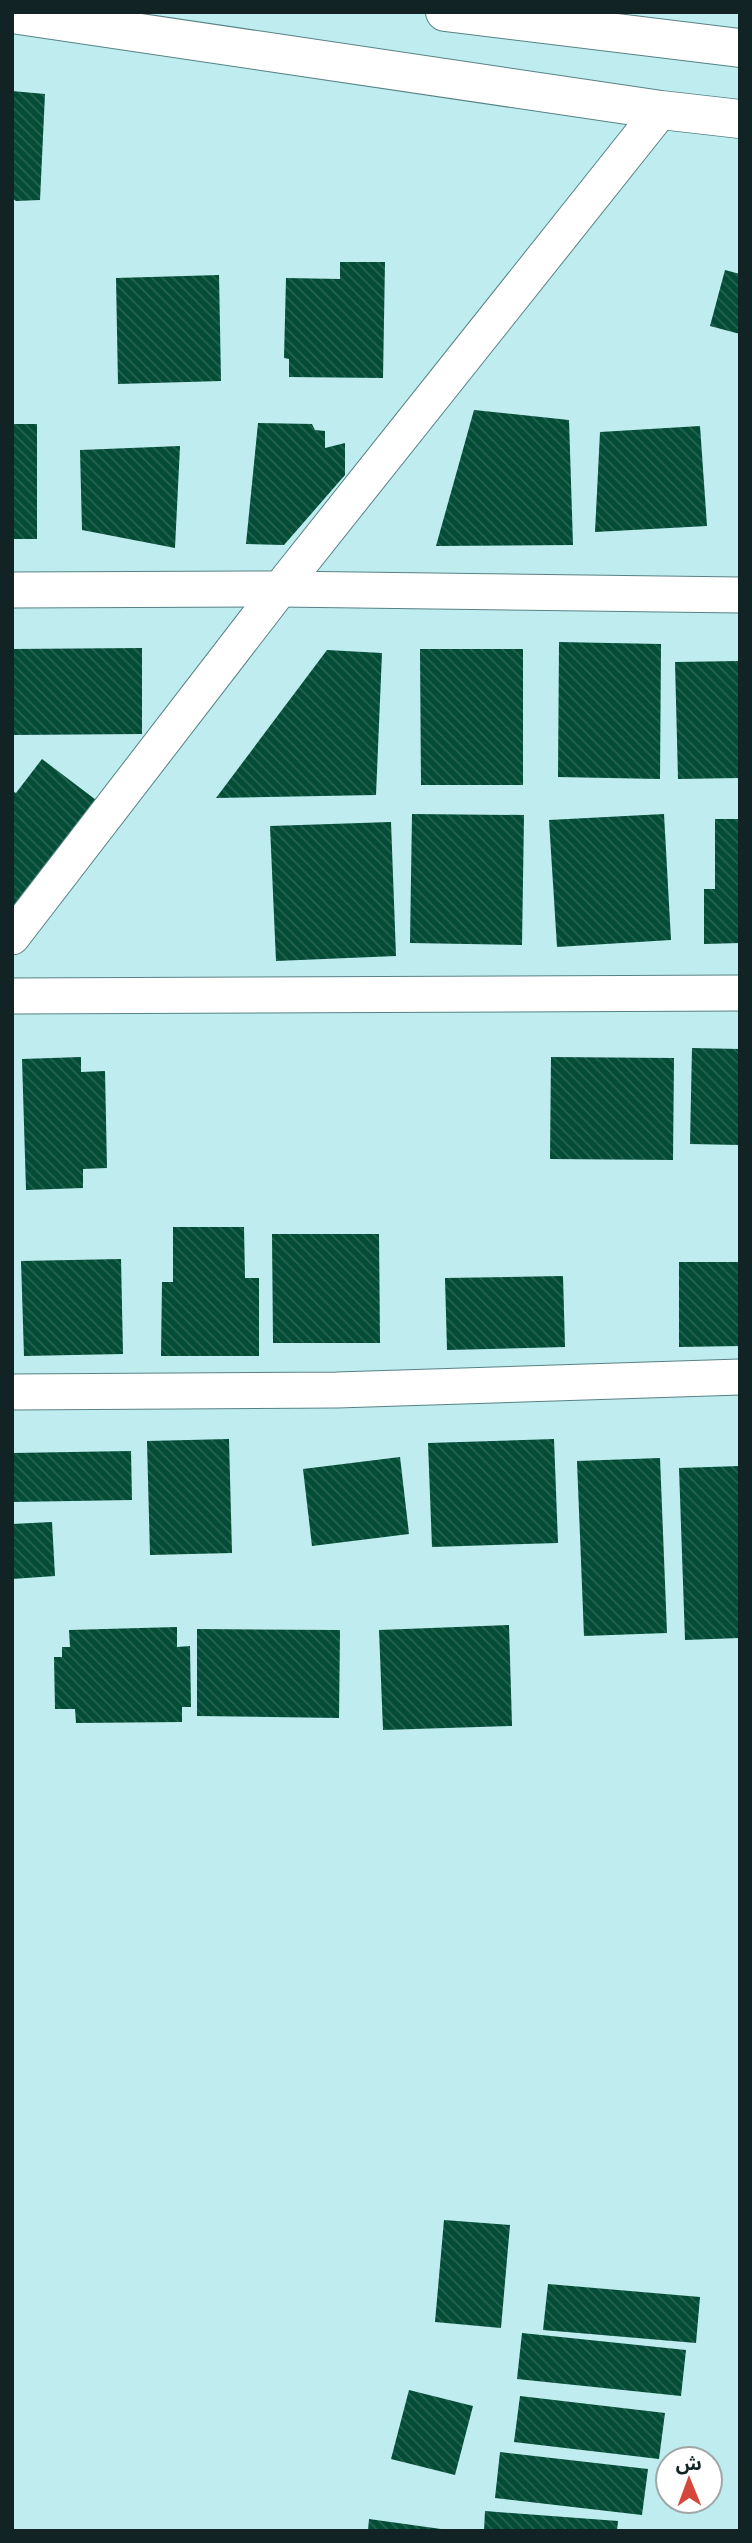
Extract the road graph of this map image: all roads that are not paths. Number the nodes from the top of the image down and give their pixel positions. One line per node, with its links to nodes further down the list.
1 (445, 12): 3 (main road)
2 (12, 14): 4 (main road)
3 (740, 48)
4 (661, 110): 5 (main road); 6 (street)
5 (740, 118)
6 (280, 589): 7 (street); 8 (street); 9 (street)
7 (12, 590)
8 (740, 595)
9 (12, 937)
10 (740, 993): 11 (street)
11 (12, 996)
12 (740, 1377): 13 (street)
13 (12, 1392)

